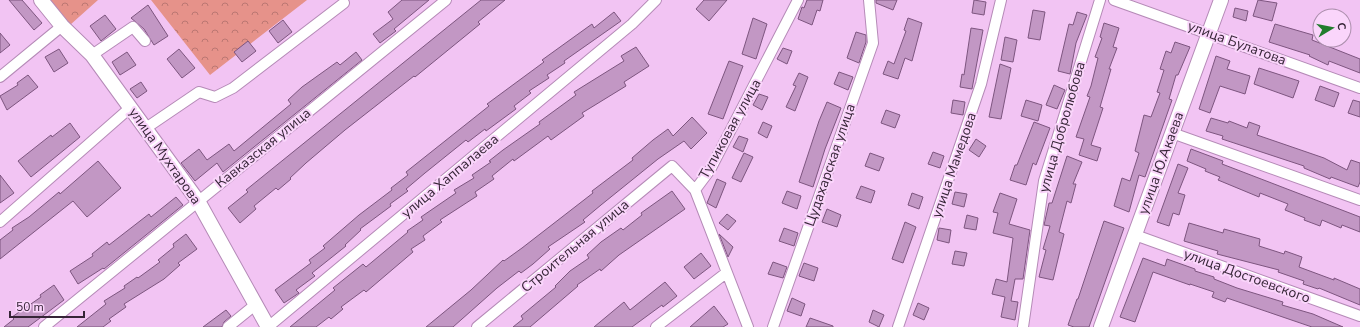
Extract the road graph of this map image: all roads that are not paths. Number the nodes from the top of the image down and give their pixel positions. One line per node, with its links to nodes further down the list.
1 (41, 0): 11 (street, улица Мухтарова)
2 (446, 0): 22 (street, Кавказская улица)
3 (656, 0): 30 (street, улица Хаппалаева)
4 (798, 0): 20 (street, Тупиковая улица)
5 (869, 0): 34 (street, Цудахарская улица)
6 (1001, 0): 35 (street, улица Мамедова)
7 (1100, 0): 36 (street, улица Добролюбова)
8 (1114, 0): 12 (street, улица Булатова)
9 (1221, 0): 12 (street, улица Ю.Акаева)
10 (344, 3): 18 (street)
11 (62, 26): 14 (street, улица Мухтарова); 15 (street)
12 (1209, 33): 16 (street, улица Булатова); 19 (street, улица Ю.Акаева)
13 (145, 41): 14 (street)
14 (92, 55): 17 (street, улица Мухтарова)
15 (0, 77)
16 (1360, 88)
17 (131, 107): 18 (street, улица Мухтарова); 23 (street)
18 (146, 128): 22 (street, улица Мухтарова)
19 (1172, 133): 21 (street); 24 (street, улица Ю.Акаева)
20 (695, 190): 25 (street, Тупиковая улица); 31 (street, Строительная улица)
21 (1360, 200)
22 (198, 201): 26 (street, улица Мухтарова); 28 (street, Кавказская улица)
23 (0, 222)
24 (1134, 235): 27 (street, улица Достоевского); 37 (street, улица Ю.Акаева)
25 (726, 273): 32 (street); 33 (street, Тупиковая улица)
26 (255, 305): 29 (street); 30 (street, улица Мухтарова)
27 (1360, 316)
28 (44, 327)
29 (228, 327)
30 (268, 327)
31 (477, 327)
32 (656, 327)
33 (748, 327)
34 (773, 327)
35 (898, 327)
36 (1023, 327)
37 (1101, 327)

